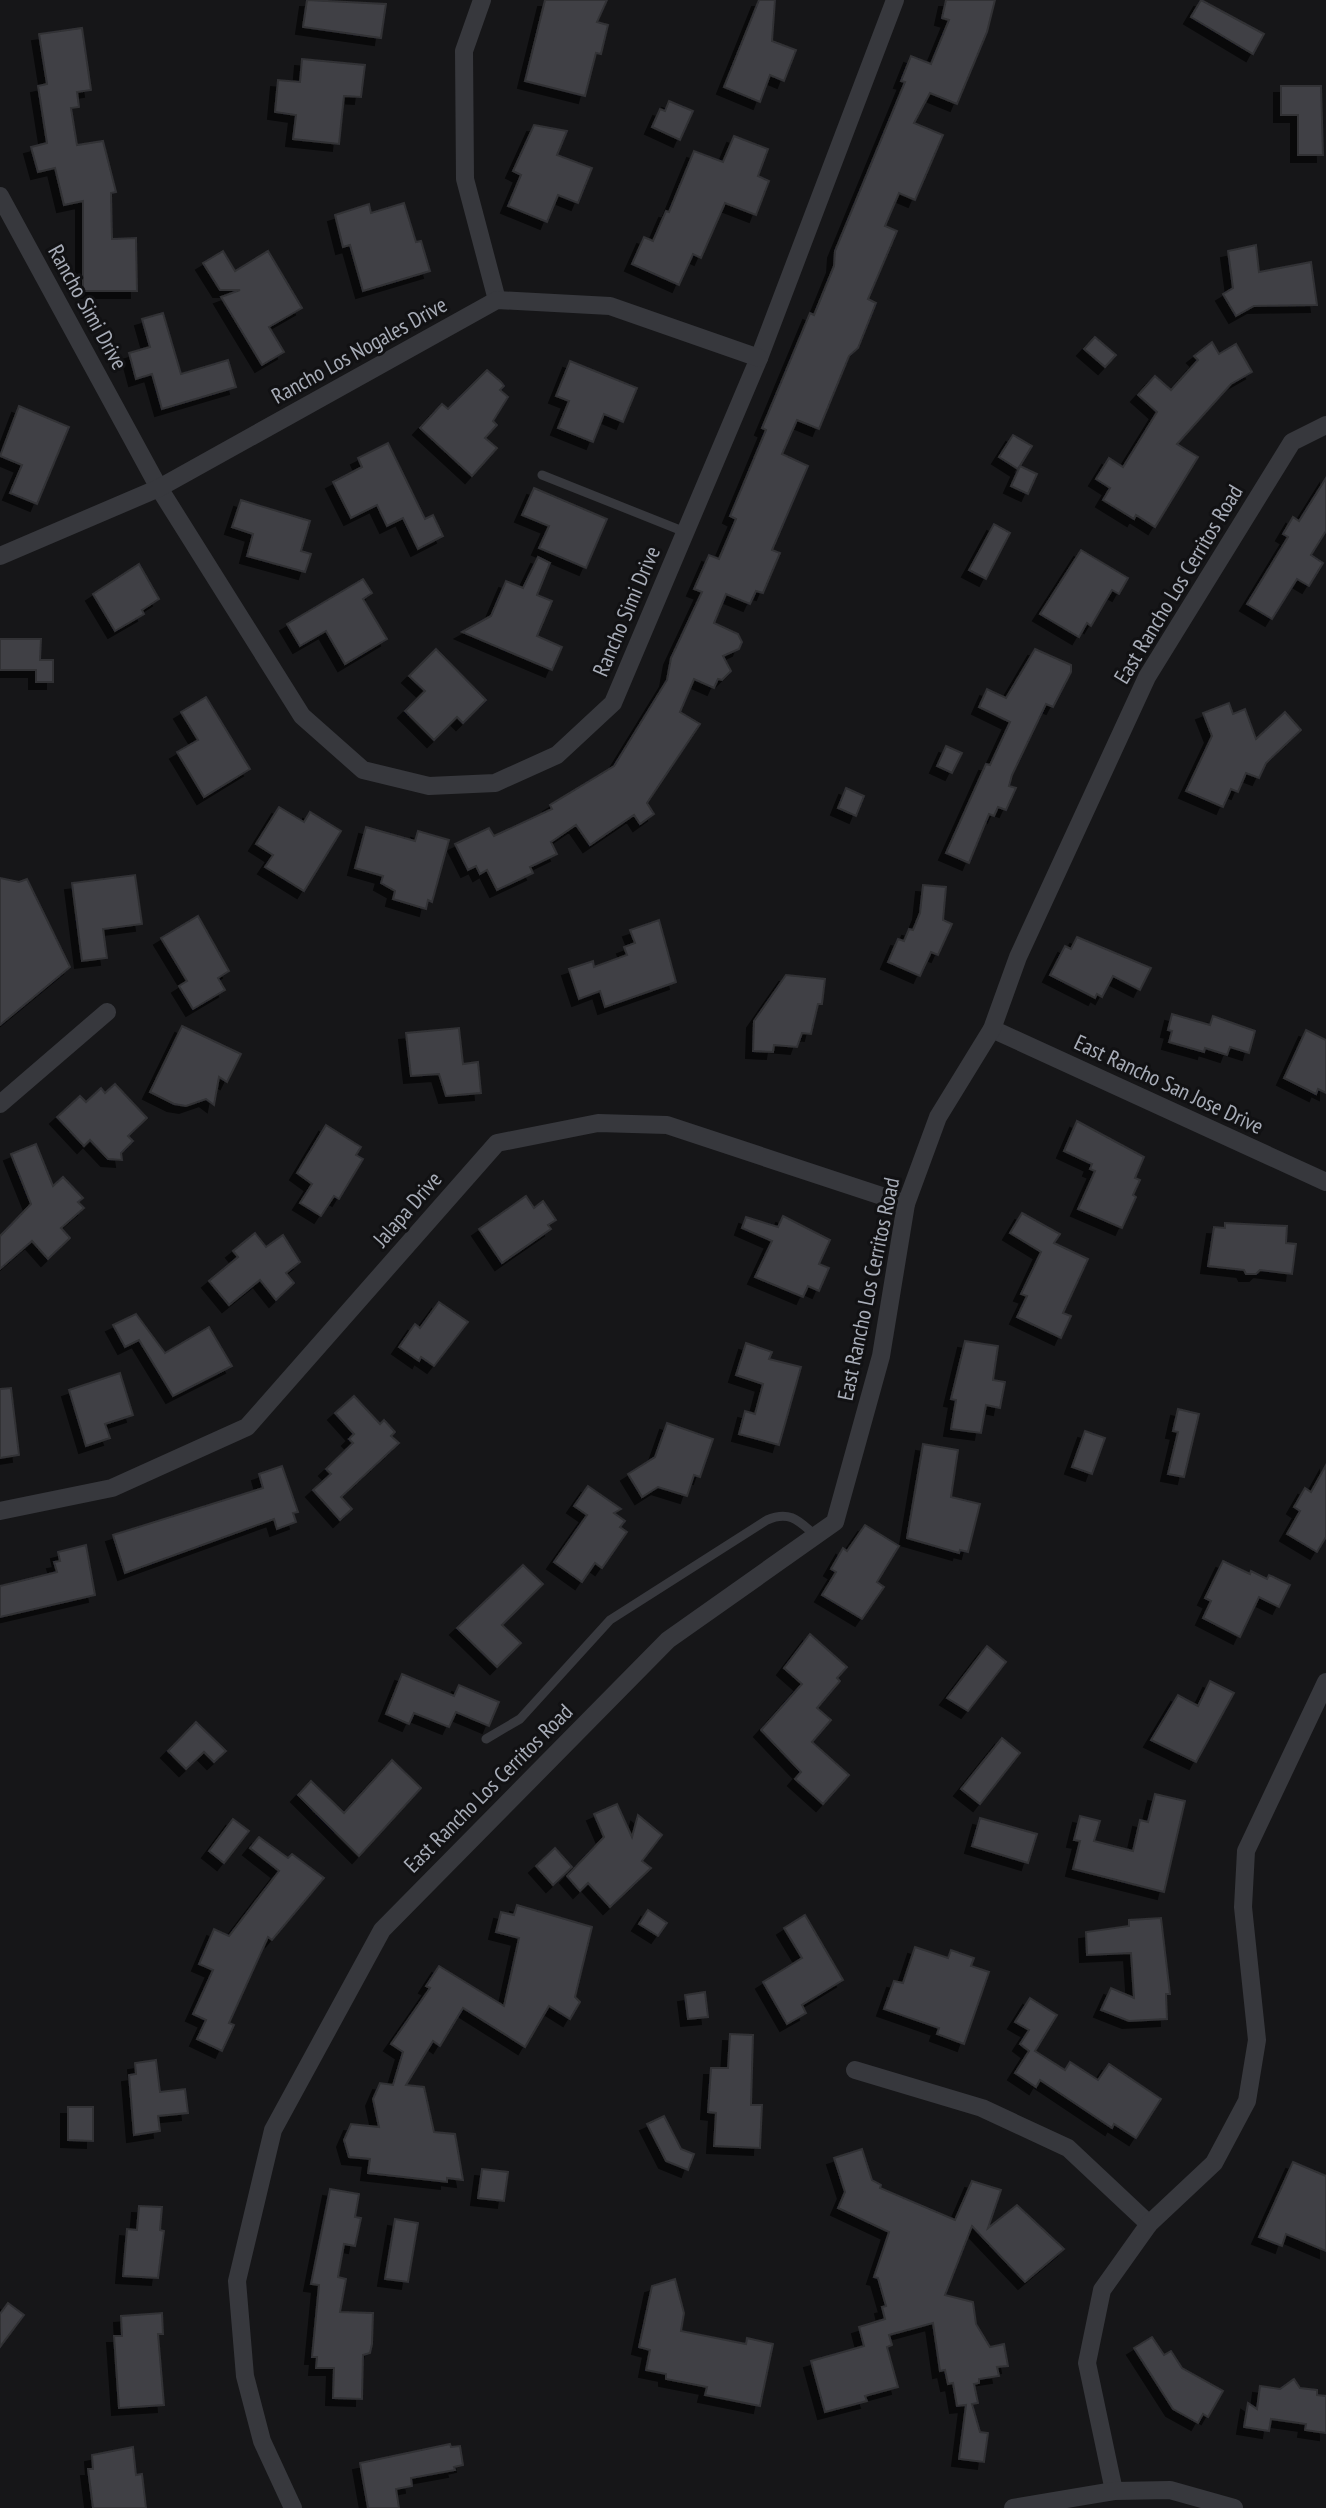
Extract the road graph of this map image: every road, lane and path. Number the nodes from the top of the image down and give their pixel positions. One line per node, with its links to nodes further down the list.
1 (482, 0): 4 (street)
2 (895, 0): 5 (street, Rancho Simi Drive)
3 (0, 196): 8 (street, Rancho Simi Drive)
4 (497, 300): 5 (street); 8 (street, Rancho Los Nogales Drive)
5 (759, 358): 9 (street, Rancho Simi Drive)
6 (1326, 425): 12 (street, East Rancho Los Cerritos Road)
7 (542, 475): 9 (lane)
8 (159, 488): 9 (street, Rancho Simi Drive); 10 (street, Rancho Los Nogales Drive)
9 (685, 532)
10 (0, 556)
11 (107, 1012): 13 (street)
12 (992, 1029): 14 (street, East Rancho San Jose Drive); 15 (street, East Rancho Los Cerritos Road)
13 (0, 1104)
14 (1326, 1182)
15 (906, 1204): 16 (street, Jalapa Drive); 17 (street, East Rancho Los Cerritos Road)
16 (0, 1511)
17 (816, 1536): 19 (lane); 23 (street, East Rancho Los Cerritos Road)
18 (1326, 1682): 21 (street)
19 (486, 1739)
20 (855, 2070): 21 (street)
21 (1149, 2224): 22 (street)
22 (1114, 2491): 24 (street); 25 (street)
23 (293, 2508)
24 (1013, 2508)
25 (1234, 2508)

